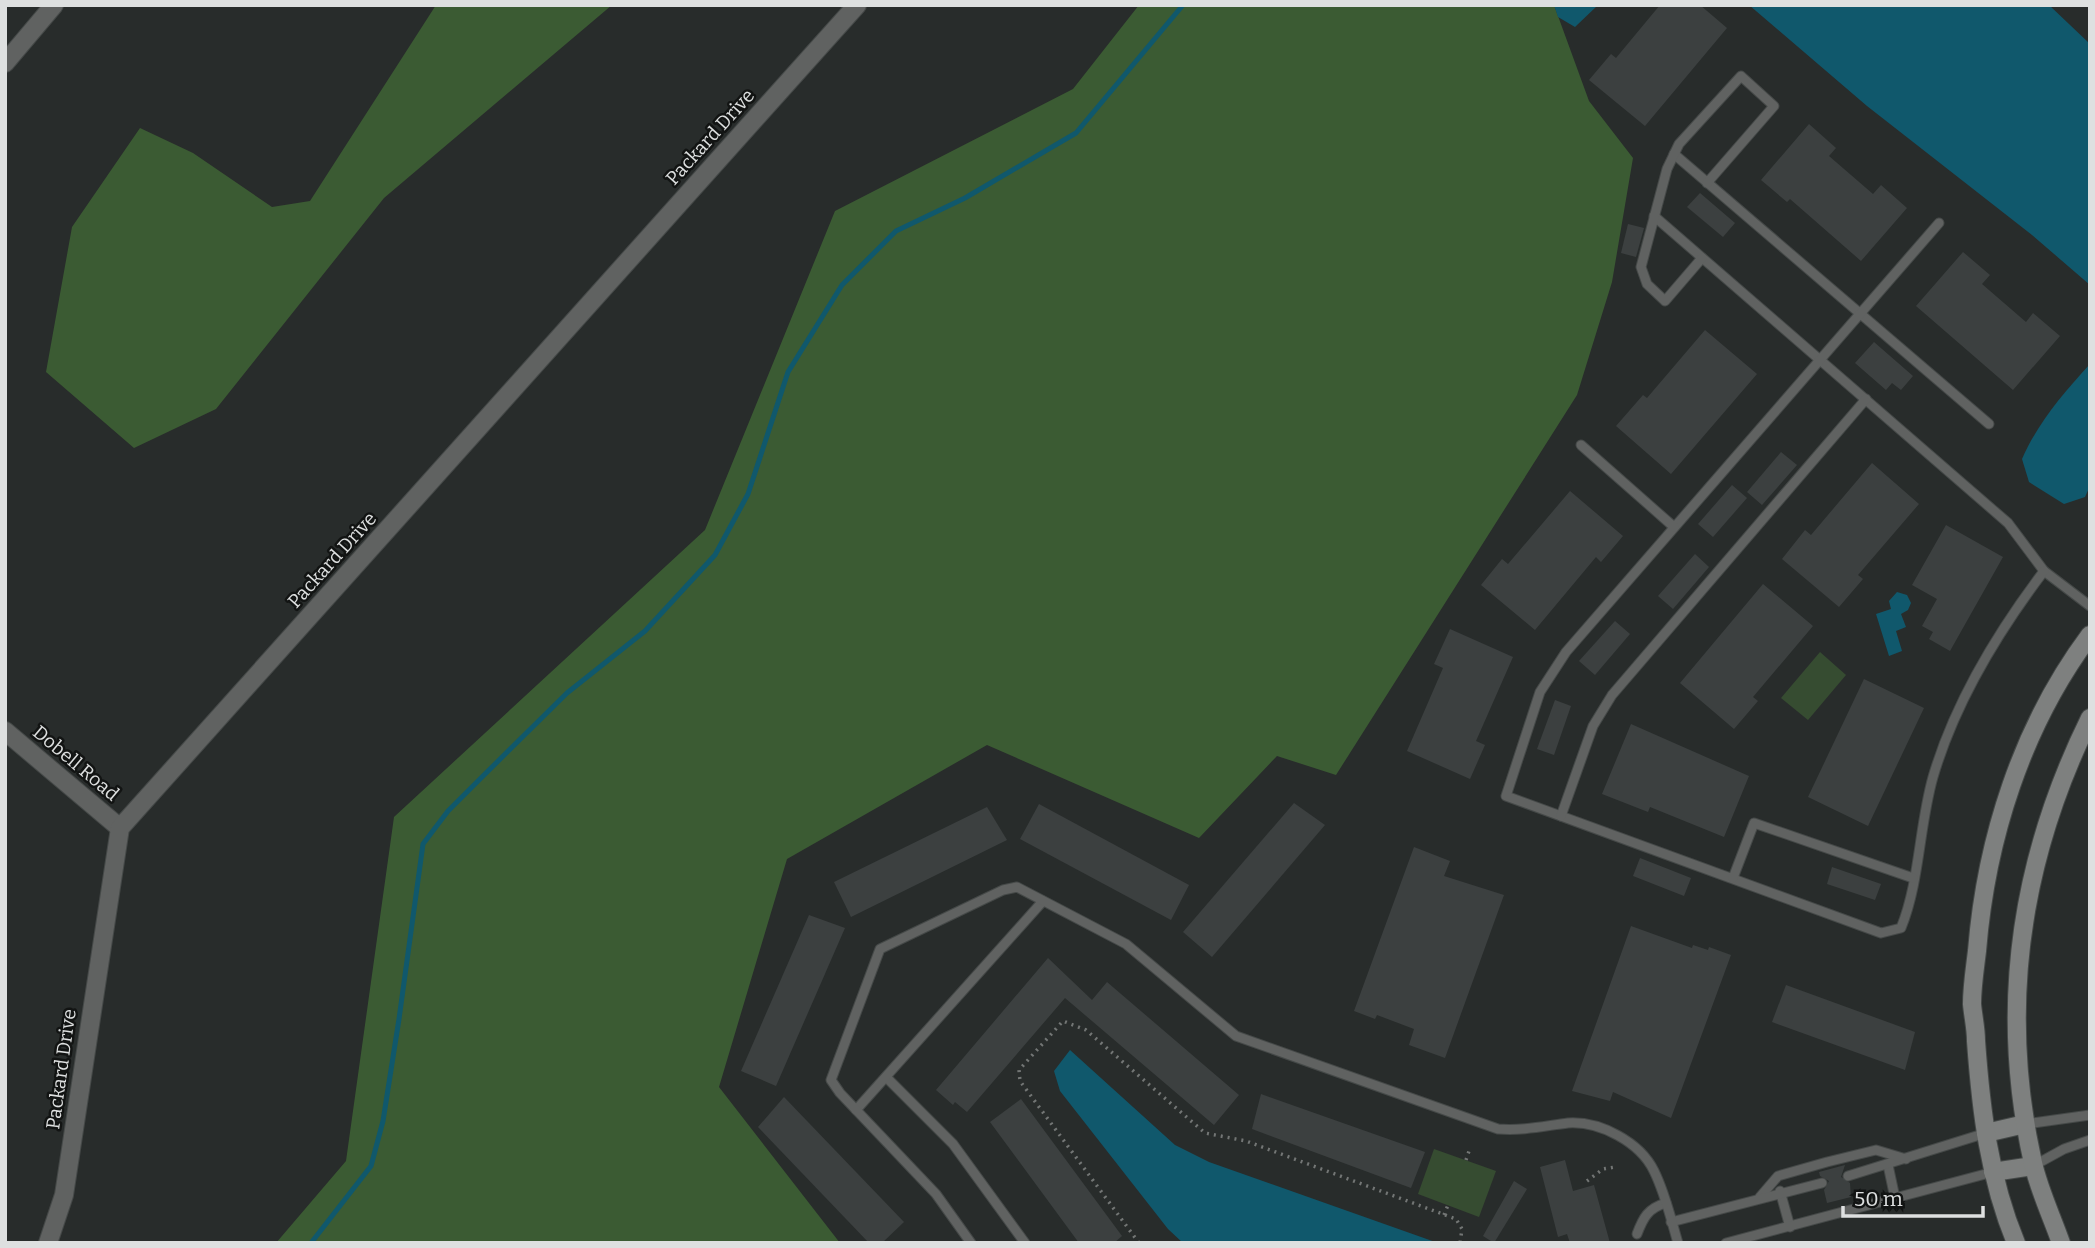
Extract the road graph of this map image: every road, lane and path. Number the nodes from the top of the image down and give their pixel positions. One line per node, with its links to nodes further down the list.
1 (54, 5): 3 (street)
2 (857, 5): 22 (street, Packard Drive)
3 (5, 63)
4 (1674, 154): 5 (lane); 5 (lane); 6 (lane)
5 (1707, 183): 9 (lane)
6 (1654, 216): 8 (lane); 8 (lane)
7 (1939, 223): 9 (lane)
8 (1702, 258): 10 (lane)
9 (1860, 314): 10 (lane); 12 (lane)
10 (1820, 359): 11 (lane); 14 (lane)
11 (1866, 399): 15 (lane); 21 (lane)
12 (1989, 424)
13 (1581, 445): 14 (lane)
14 (1674, 527): 21 (lane)
15 (2044, 571): 16 (lane); 24 (lane)
16 (2090, 606)
17 (2090, 635): 30 (street)
18 (2090, 718): 20 (street)
19 (5, 731): 22 (street, Dobell Road)
20 (2085, 738): 29 (street)
21 (1561, 816): 23 (lane)
22 (120, 828): 51 (street, Packard Drive)
23 (1732, 878): 24 (lane); 24 (lane)
24 (1913, 878)
25 (1043, 901): 26 (lane); 27 (lane); 45 (lane)
26 (886, 1077): 27 (lane); 53 (lane)
27 (856, 1110): 52 (lane)
28 (2090, 1115): 29 (lane)
29 (2025, 1124): 30 (street); 36 (street)
30 (1986, 1133): 33 (lane); 38 (street)
31 (2090, 1140): 36 (lane)
32 (1469, 1151): 34 (path)
33 (1906, 1159): 35 (lane); 43 (lane)
34 (1466, 1160)
35 (1888, 1165): 39 (lane); 44 (lane)
36 (2033, 1166): 38 (street); 59 (street)
37 (1615, 1167): 40 (path)
38 (1993, 1172): 44 (lane); 58 (street)
39 (1848, 1176)
40 (1587, 1181)
41 (1822, 1183): 42 (lane)
42 (1780, 1191): 43 (lane); 49 (lane)
43 (1760, 1197): 48 (lane)
44 (1895, 1198): 49 (lane)
45 (1666, 1203): 48 (lane); 50 (lane)
46 (1448, 1205): 47 (path)
47 (1444, 1215): 54 (path); 55 (path)
48 (1671, 1222): 56 (lane)
49 (1790, 1227): 57 (lane)
50 (1637, 1234)
51 (48, 1243)
52 (971, 1243)
53 (1025, 1243)
54 (1139, 1243)
55 (1460, 1243)
56 (1678, 1243)
57 (1726, 1243)
58 (2016, 1243)
59 (2061, 1243)

